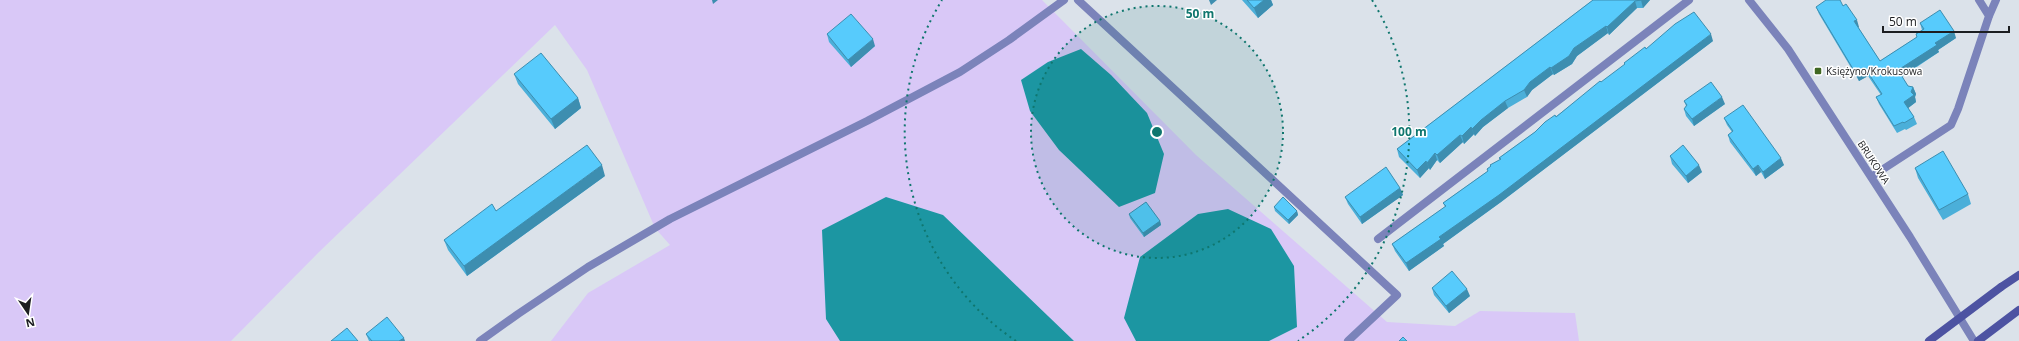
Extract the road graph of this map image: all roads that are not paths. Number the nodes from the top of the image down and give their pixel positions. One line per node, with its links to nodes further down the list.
1 (1064, 0): 12 (street)
2 (1078, 0): 13 (street)
3 (1689, 0): 9 (street)
4 (1749, 0): 8 (street, BRUKOWA)
5 (1979, 0): 7 (street)
6 (1996, 0): 7 (street)
7 (1989, 16): 8 (street)
8 (1871, 177): 15 (street, BRUKOWA)
9 (1378, 239)
10 (2019, 274): 14 (main road, bridge)
11 (2019, 310): 16 (main road)
12 (480, 341)
13 (1348, 341)
14 (1929, 341)
15 (1974, 341)
16 (1978, 341)

